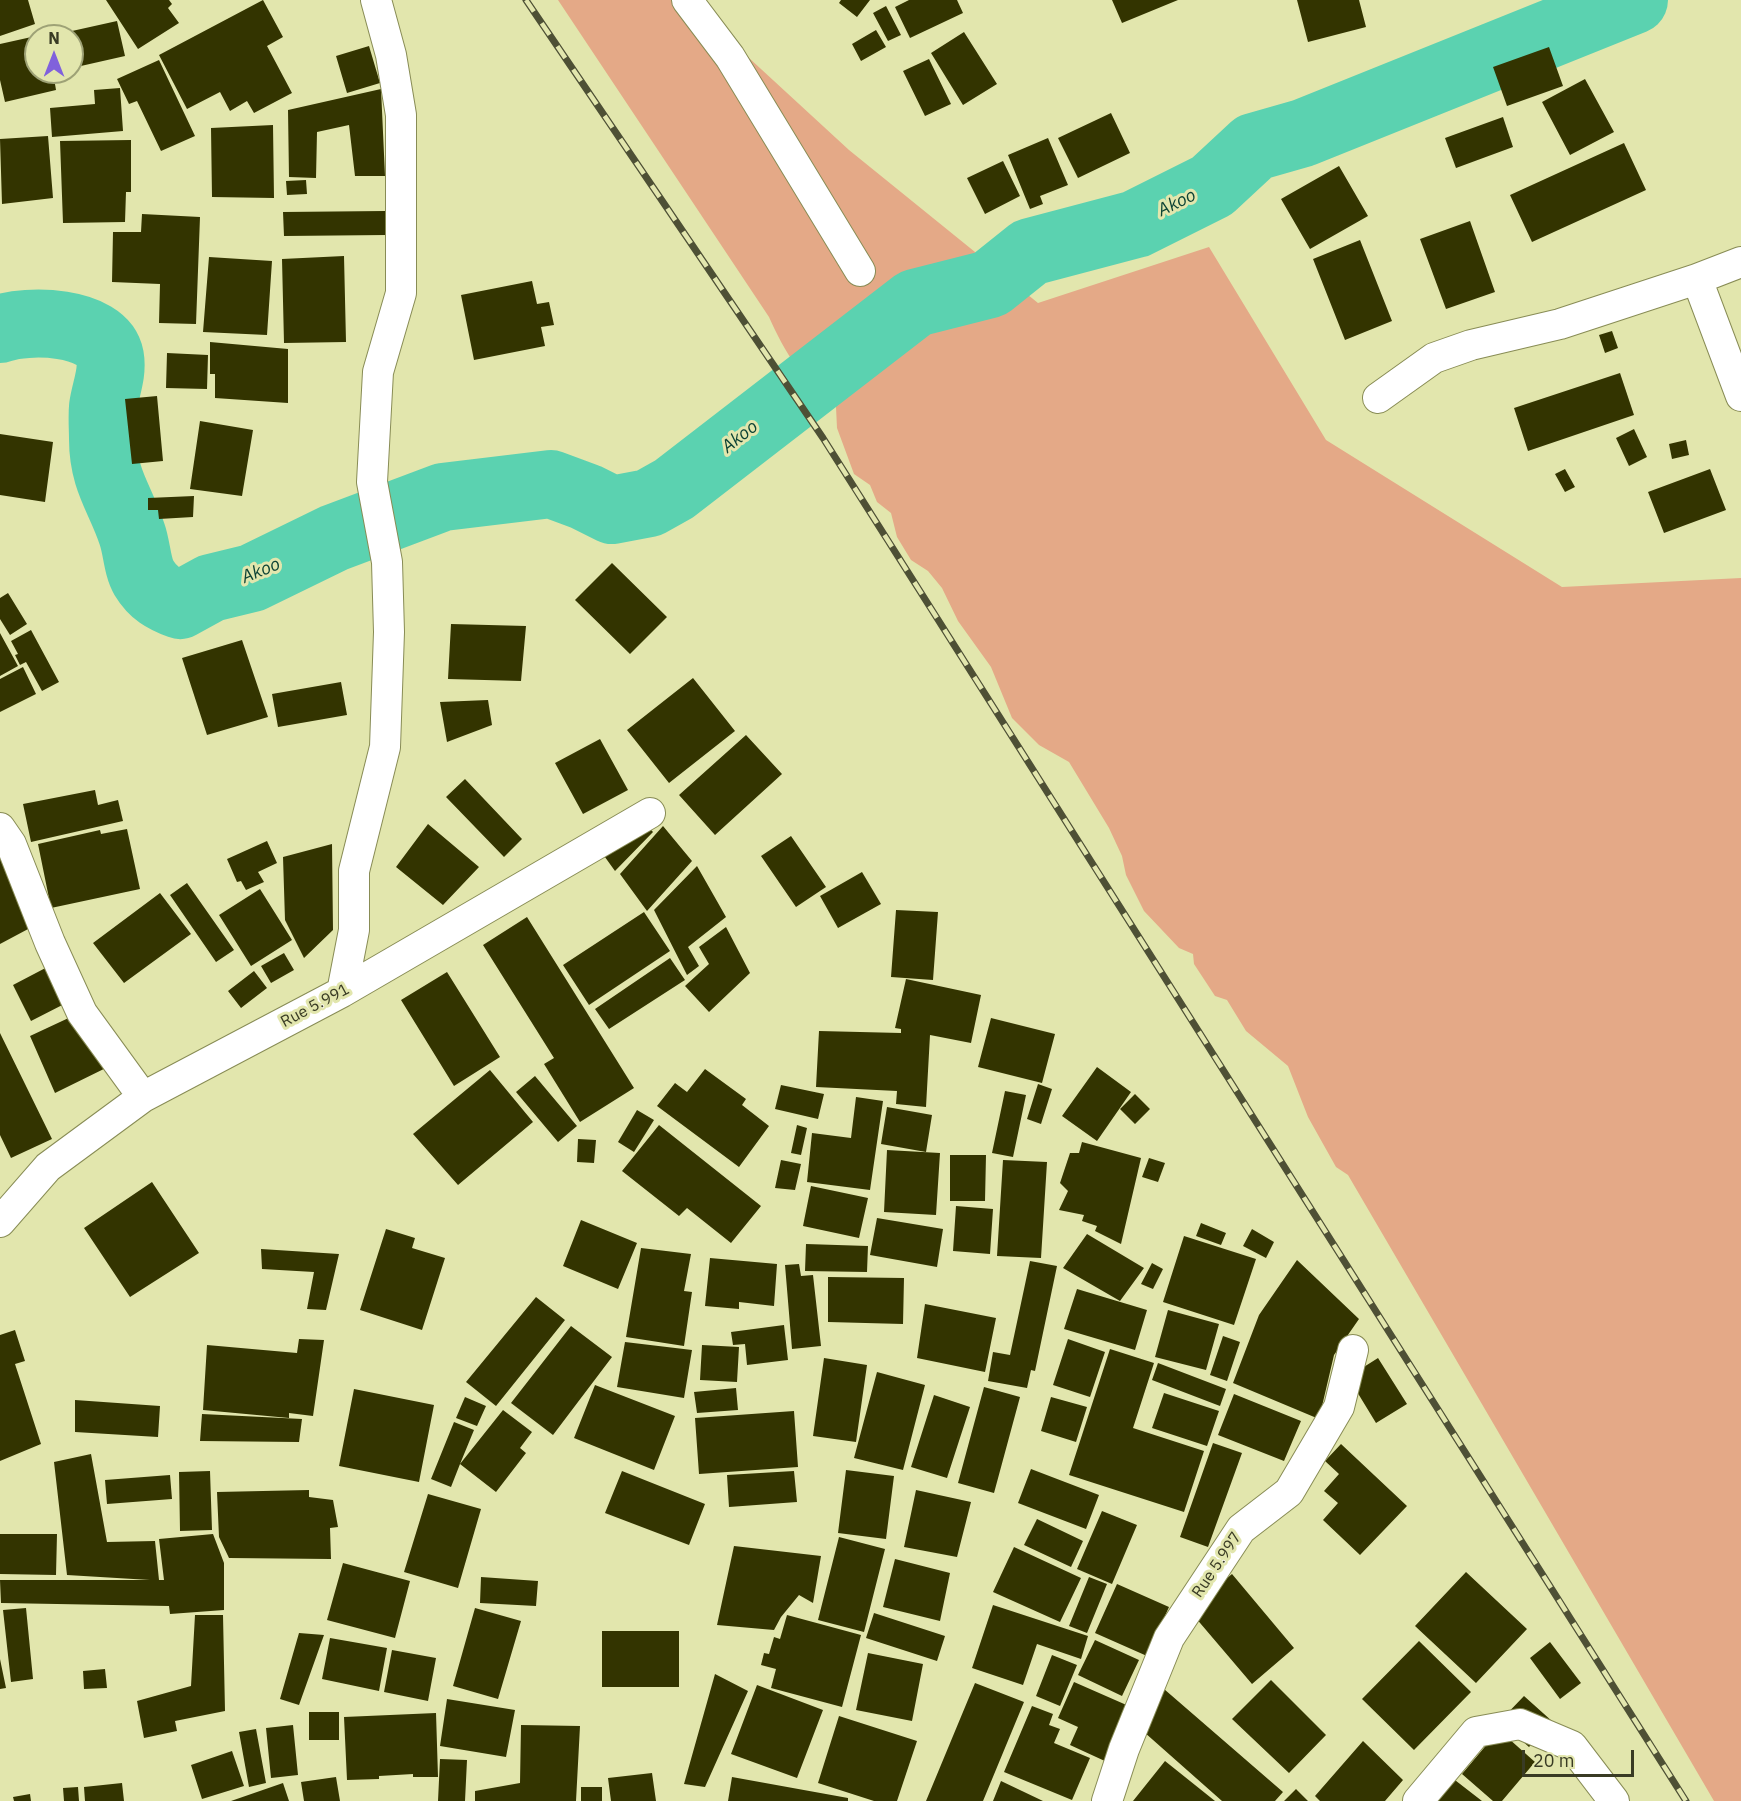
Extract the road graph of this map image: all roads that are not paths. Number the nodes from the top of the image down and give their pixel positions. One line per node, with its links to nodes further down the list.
1 (376, 0): 10 (street)
2 (687, 0): 4 (street)
3 (1741, 262): 5 (street)
4 (860, 270)
5 (1697, 279): 6 (street); 7 (street)
6 (1741, 396)
7 (1378, 398)
8 (650, 813): 10 (street, Rue 5.991)
9 (0, 828): 11 (street)
10 (342, 992): 11 (street, Rue 5.991)
11 (144, 1097): 12 (street, Rue 5.991)
12 (0, 1222)
13 (1353, 1350): 14 (street, Rue 5.997)
14 (1107, 1801)
15 (1418, 1801): 16 (street)
16 (1614, 1801)

